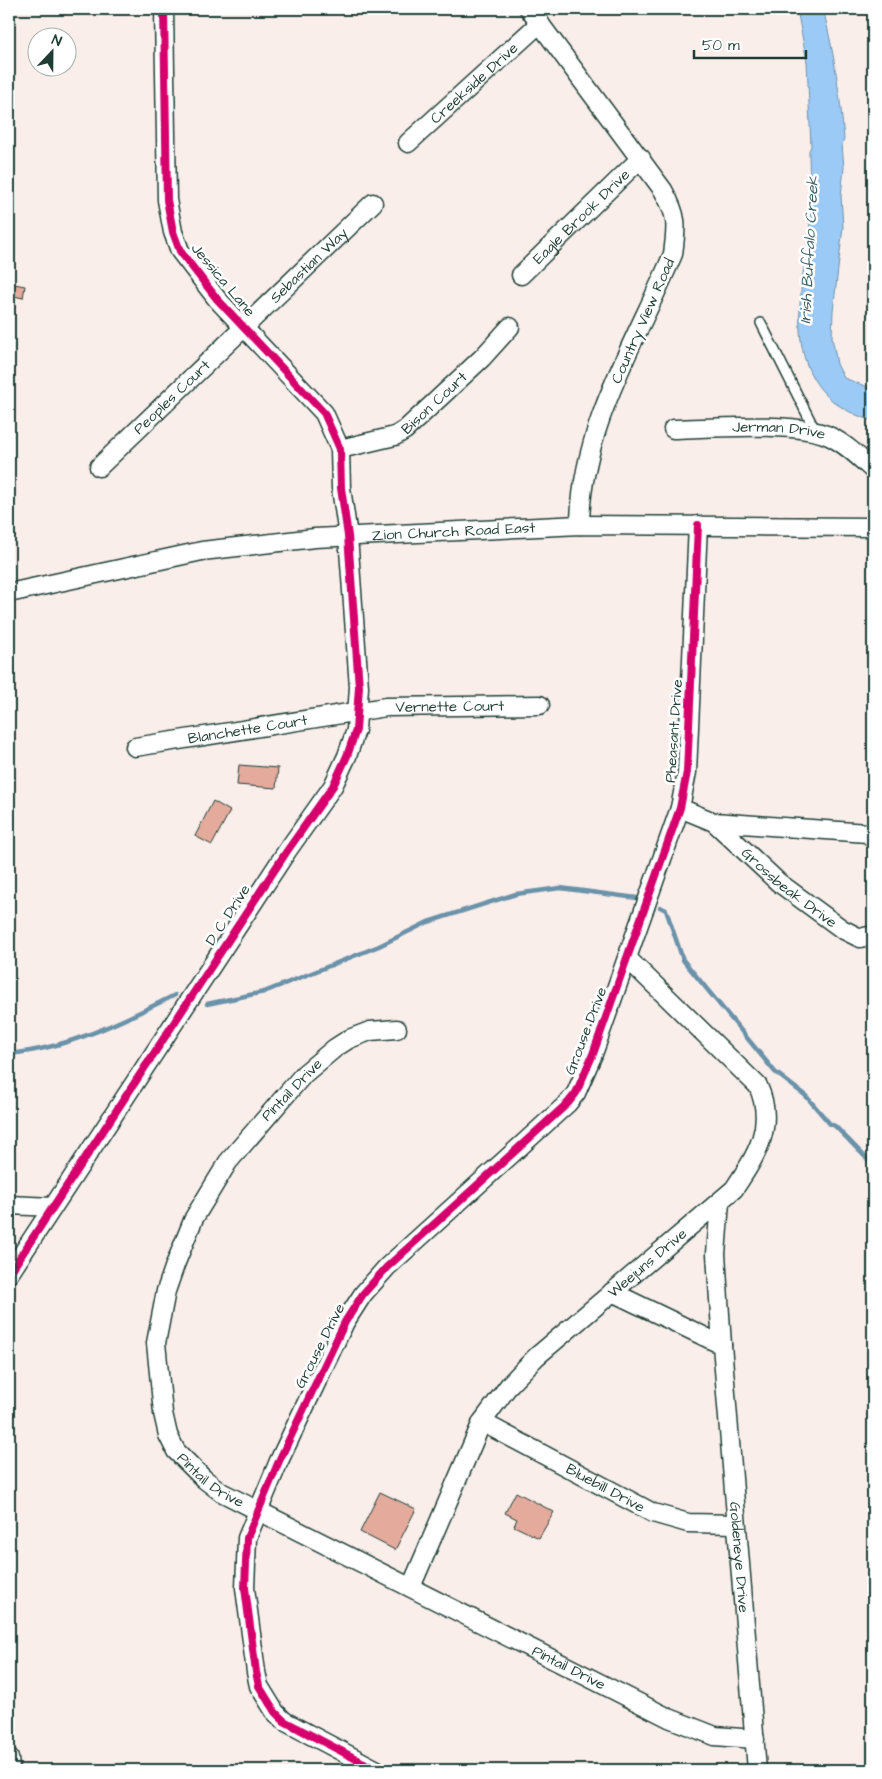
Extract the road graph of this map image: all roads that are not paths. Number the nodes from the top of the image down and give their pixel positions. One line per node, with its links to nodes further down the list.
1 (164, 9): 9 (street, Jessica Lane)
2 (529, 9): 3 (street, Country View Road)
3 (540, 24): 4 (street, Creekside Drive); 5 (street, Country View Road)
4 (408, 143)
5 (641, 158): 7 (street, Eagle Brook Drive); 16 (street, Country View Road)
6 (373, 203): 9 (street, Sebastian Way)
7 (521, 275)
8 (761, 323): 12 (lane)
9 (244, 327): 13 (street, Jessica Lane); 14 (street, Peoples Court)
10 (510, 327): 13 (street, Bison Court)
11 (673, 429): 12 (street, Jerman Drive)
12 (817, 433): 15 (street, Jerman Drive)
13 (340, 449): 19 (street, Jessica Lane)
14 (99, 467)
15 (873, 470)
16 (580, 525): 17 (street, Zion Church Road East); 19 (street, Zion Church Road East)
17 (698, 525): 18 (street, Zion Church Road East); 24 (street, Pheasant Drive)
18 (873, 527)
19 (348, 536): 20 (street, Zion Church Road East); 22 (street, D C Drive)
20 (9, 593)
21 (540, 704): 22 (street, Vernette Court)
22 (358, 710): 23 (street, Blanchette Court); 32 (street, D C Drive)
23 (135, 747)
24 (680, 808): 25 (street, Grossbeak Drive); 28 (street, Pheasant Drive)
25 (714, 822): 26 (street, Grossbeak Drive); 27 (street, Grossbeak Drive)
26 (873, 838)
27 (873, 935)
28 (628, 959): 30 (street, Weejuns Drive); 37 (street, Grouse Drive)
29 (397, 1029): 37 (street, Pintail Drive)
30 (720, 1202): 34 (street, Weejuns Drive); 35 (street, Goldeneye Drive)
31 (9, 1205): 32 (street)
32 (53, 1208): 33 (street, D C Drive)
33 (9, 1274)
34 (612, 1292): 35 (street); 36 (street, Weejuns Drive)
35 (722, 1345): 38 (street, Goldeneye Drive)
36 (482, 1422): 38 (street, Bluebill Drive); 39 (street, Weejuns Drive)
37 (258, 1510): 39 (street, Pintail Drive); 43 (street, Grouse Drive)
38 (736, 1524): 40 (street, Goldeneye Drive)
39 (412, 1587): 40 (street, Pintail Drive)
40 (755, 1739): 44 (street, Goldeneye Drive)
41 (9, 1758): 42 (street)
42 (10, 1770)
43 (377, 1770)
44 (758, 1770)

